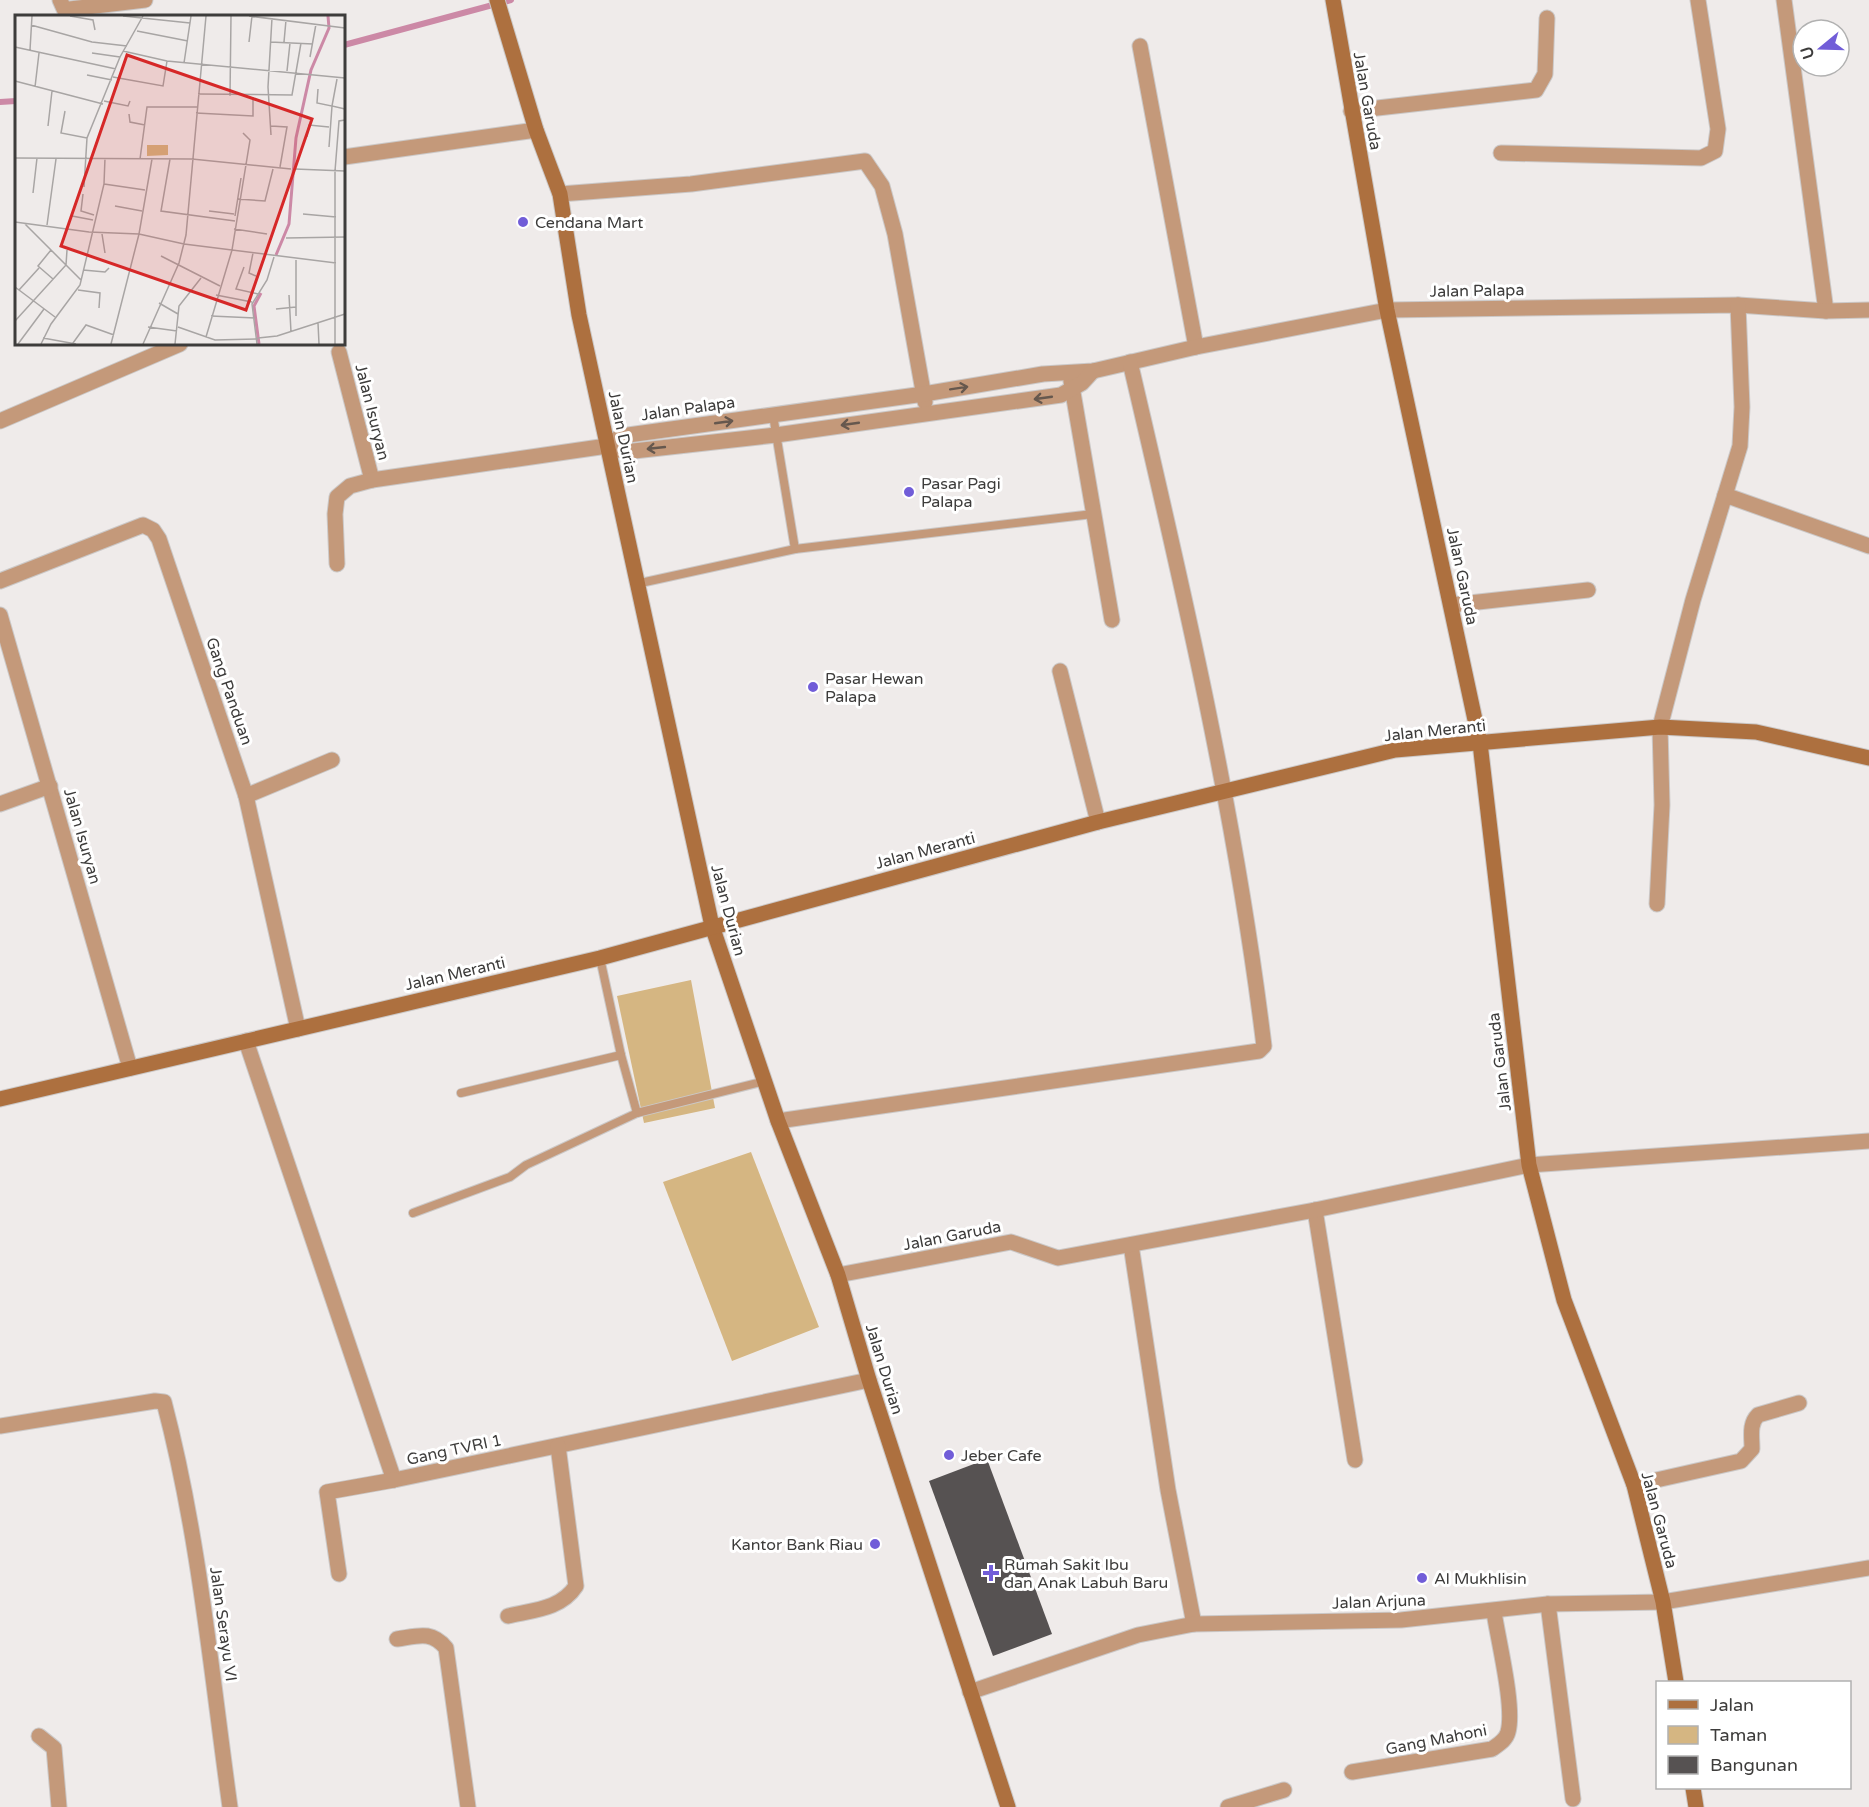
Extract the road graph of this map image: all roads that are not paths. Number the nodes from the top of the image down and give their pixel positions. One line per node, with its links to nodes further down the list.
1 (60, 0): 2 (street)
2 (145, 0)
3 (497, 0): 10 (street, Jalan Durian)
4 (1333, 0): 9 (street, Jalan Garuda)
5 (1698, 0): 11 (street)
6 (1784, 0): 17 (street)
7 (1547, 18): 9 (street)
8 (1140, 46): 19 (street)
9 (1351, 111): 15 (street, Jalan Garuda)
10 (536, 130): 12 (street); 13 (street, Jalan Durian)
11 (1501, 153)
12 (345, 157)
13 (560, 194): 25 (street); 30 (street, Jalan Durian)
14 (1738, 305): 15 (street, Jalan Palapa); 17 (street, Jalan Palapa); 32 (street)
15 (1388, 310): 19 (street, Jalan Palapa); 40 (street, Jalan Garuda)
16 (1869, 310): 17 (street, Jalan Palapa)
17 (1826, 311)
18 (178, 345): 28 (street)
19 (1196, 347): 21 (street, Jalan Palapa)
20 (339, 352): 31 (street, Jalan Isuryan)
21 (1130, 362): 22 (street, Jalan Palapa); 49 (street)
22 (1093, 371): 23 (street, Jalan Palapa); 24 (street, Jalan Palapa)
23 (1070, 372): 24 (street); 25 (street, Jalan Palapa, one-way to 23)
24 (1072, 390): 26 (street, Jalan Palapa, one-way to 26); 33 (street)
25 (924, 394): 26 (street); 27 (street, Jalan Palapa)
26 (926, 414): 29 (street, Jalan Palapa, one-way to 29)
27 (773, 415): 29 (lane); 30 (street, Jalan Palapa, one-way to 27)
28 (0, 421)
29 (776, 435): 30 (street, Jalan Palapa, one-way to 30); 35 (lane)
30 (607, 446): 31 (street); 38 (street, Jalan Durian)
31 (372, 480): 36 (street)
32 (1725, 495): 34 (street); 44 (street)
33 (1094, 514): 35 (lane); 42 (street)
34 (1869, 546)
35 (795, 549): 38 (lane)
36 (337, 564)
37 (0, 581): 50 (street, Gang Panduan)
38 (636, 584): 54 (street, Jalan Durian)
39 (1588, 591): 40 (street)
40 (1451, 604): 45 (street, Jalan Garuda)
41 (0, 615): 48 (street, Jalan Isuryan)
42 (1112, 621)
43 (1060, 671): 52 (street)
44 (1660, 727): 45 (street, Jalan Meranti); 46 (street, Jalan Meranti); 53 (street)
45 (1480, 743): 49 (street, Jalan Meranti); 66 (street, Jalan Garuda)
46 (1869, 758)
47 (332, 760): 50 (street)
48 (51, 786): 51 (street); 59 (street, Jalan Isuryan)
49 (1225, 793): 52 (street, Jalan Meranti); 64 (street)
50 (246, 796): 56 (street, Gang Panduan)
51 (0, 804)
52 (1098, 822): 54 (street, Jalan Meranti)
53 (1657, 904)
54 (712, 926): 55 (street, Jalan Meranti); 60 (street, Jalan Durian)
55 (600, 958): 56 (street, Jalan Meranti); 58 (lane)
56 (298, 1029): 57 (street, Jalan Meranti)
57 (246, 1041): 59 (street, Jalan Meranti); 76 (street, Gang TVRI 1)
58 (621, 1055): 61 (lane); 63 (lane)
59 (130, 1068): 62 (street, Jalan Meranti)
60 (765, 1081): 63 (lane); 64 (street, Jalan Durian)
61 (461, 1093)
62 (0, 1099)
63 (637, 1113): 68 (lane)
64 (778, 1121): 70 (street, Jalan Durian)
65 (1869, 1141): 66 (street, Jalan Garuda)
66 (1529, 1165): 67 (street, Jalan Garuda); 77 (street, Jalan Garuda)
67 (1315, 1210): 69 (street, Jalan Garuda); 75 (street)
68 (413, 1213)
69 (1131, 1245): 70 (street, Jalan Garuda); 84 (street)
70 (838, 1275): 71 (street, Jalan Durian)
71 (869, 1380): 74 (street, Gang TVRI 1); 87 (street, Jalan Durian)
72 (1799, 1402): 77 (street)
73 (0, 1426): 94 (street, Jalan Serayu VI)
74 (558, 1446): 76 (street, Gang TVRI 1); 83 (street)
75 (1355, 1460)
76 (394, 1480): 79 (street)
77 (1635, 1485): 80 (street, Jalan Garuda)
78 (1869, 1568): 80 (street, Jalan Arjuna)
79 (339, 1574)
80 (1663, 1602): 81 (street, Jalan Arjuna); 86 (street, Jalan Garuda)
81 (1548, 1604): 82 (street, Jalan Arjuna); 92 (street)
82 (1494, 1612): 84 (street, Jalan Arjuna); 89 (street, Gang Mahoni)
83 (508, 1616)
84 (1194, 1624): 87 (street, Jalan Arjuna)
85 (397, 1639): 95 (street)
86 (1676, 1681)
87 (970, 1692): 96 (street, Jalan Durian)
88 (39, 1736): 93 (street)
89 (1352, 1773)
90 (1693, 1789): 98 (street)
91 (1284, 1790): 97 (street)
92 (1573, 1799)
93 (59, 1807)
94 (230, 1807)
95 (468, 1807)
96 (1008, 1807)
97 (1228, 1807)
98 (1696, 1807)

